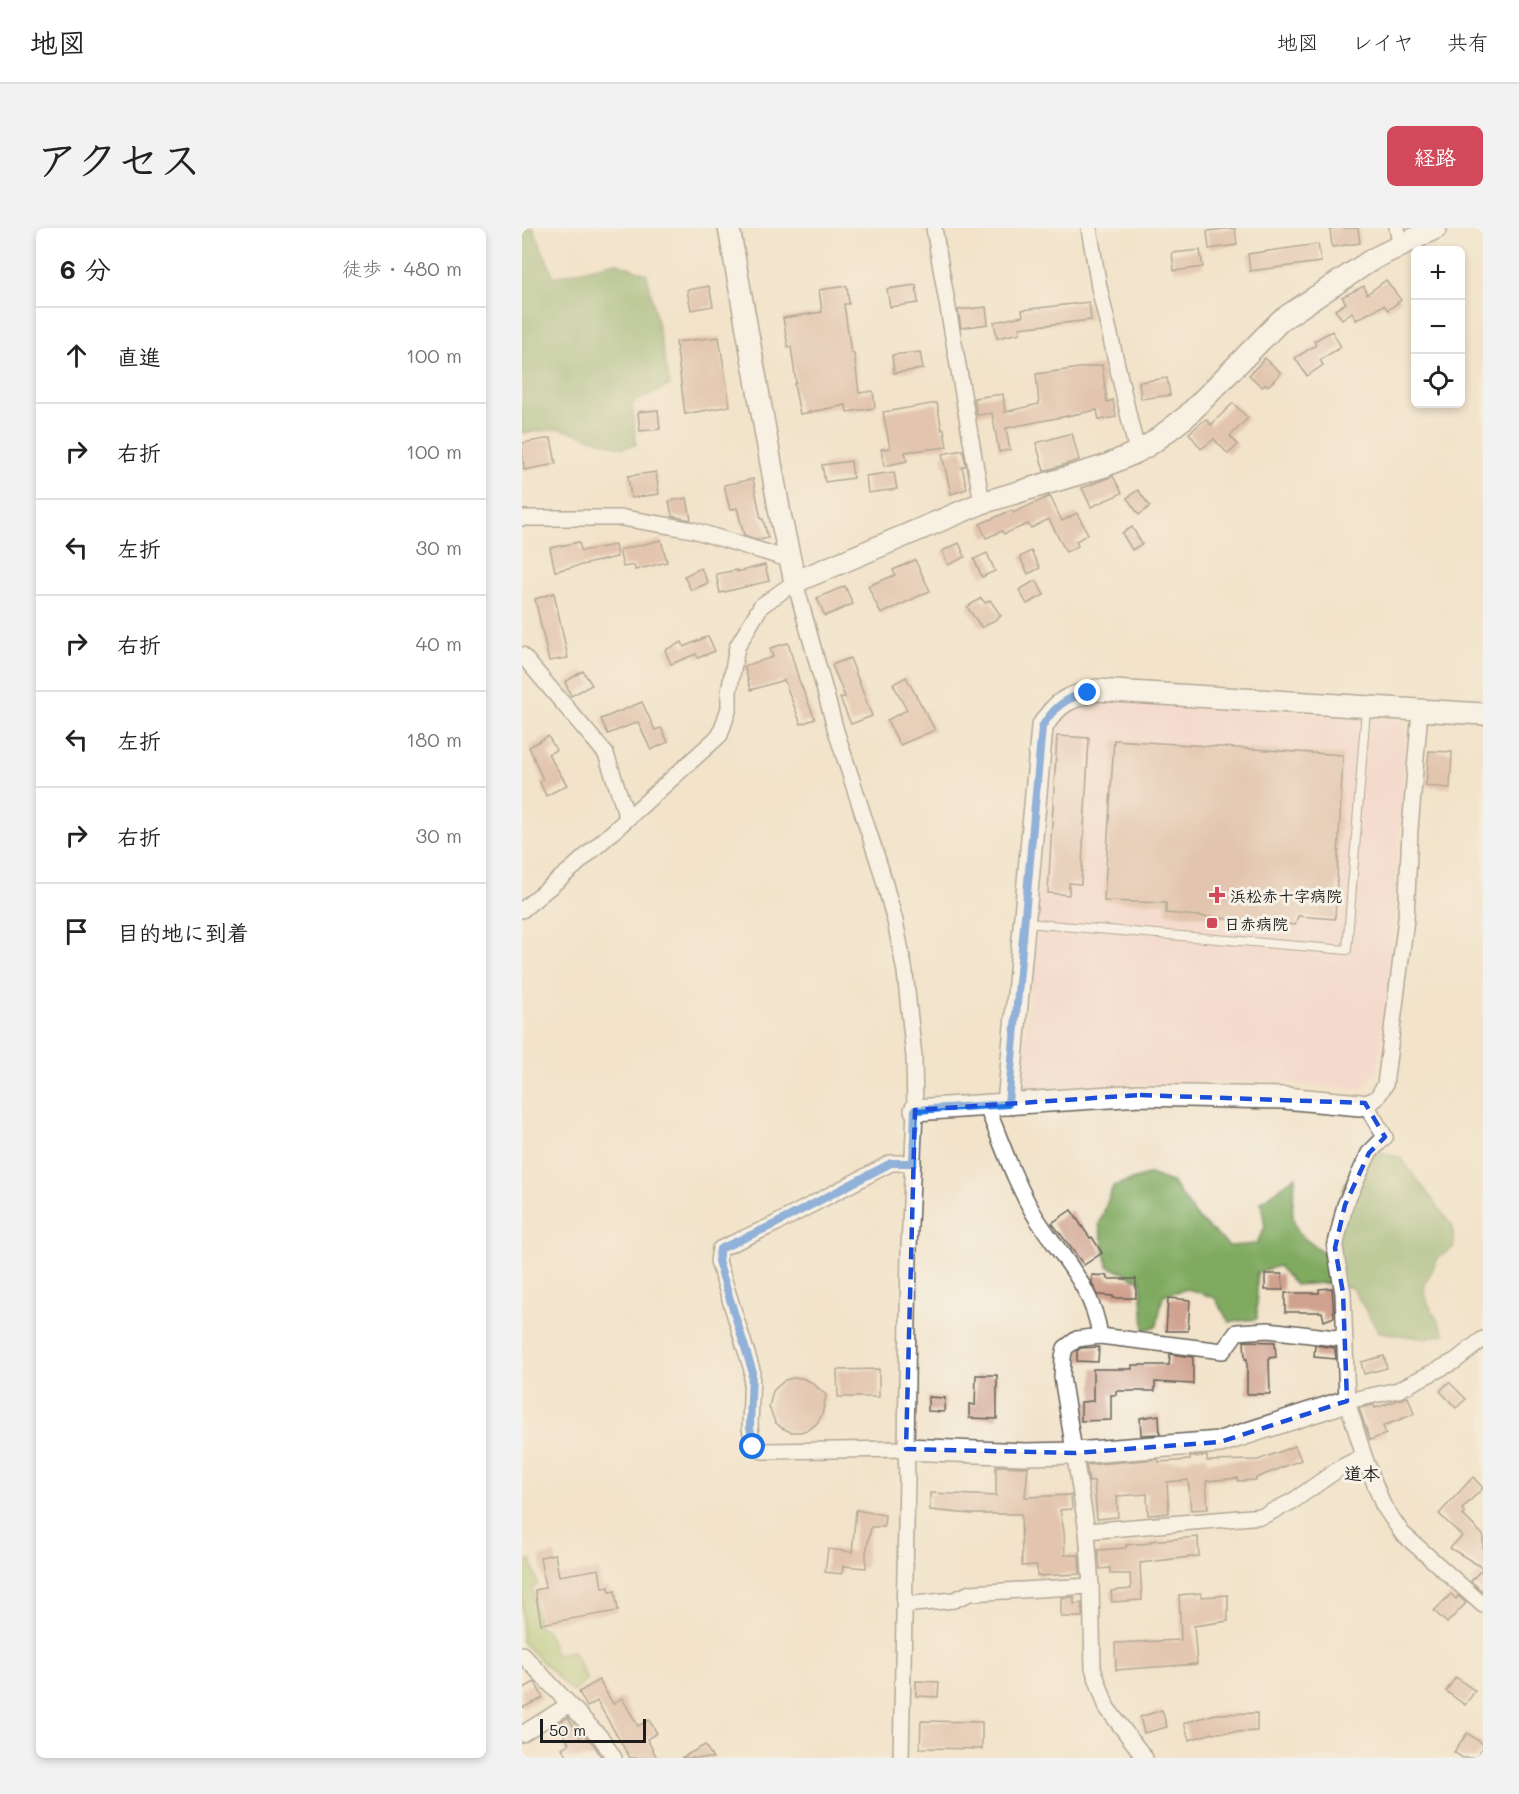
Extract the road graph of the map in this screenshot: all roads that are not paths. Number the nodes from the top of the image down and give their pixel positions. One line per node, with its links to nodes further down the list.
1 (729, 228): 9 (street)
2 (934, 228): 7 (street)
3 (1089, 228): 6 (street)
4 (1436, 228): 5 (street)
5 (1399, 237): 6 (street)
6 (1137, 452): 7 (street)
7 (982, 503): 10 (street)
8 (524, 522): 9 (street)
9 (791, 560): 10 (street)
10 (795, 582): 15 (street); 21 (street)
11 (522, 655): 15 (street)
12 (1366, 707): 13 (street); 17 (street); 17 (lane)
13 (1420, 711): 14 (street); 19 (street)
14 (1483, 714)
15 (627, 817): 16 (street)
16 (522, 910)
17 (1024, 923): 18 (street)
18 (1008, 1104): 19 (street); 20 (street)
19 (1363, 1104): 24 (street)
20 (986, 1105): 21 (street); 23 (street)
21 (915, 1110): 22 (street)
22 (913, 1163): 27 (street); 27 (street)
23 (1100, 1336): 24 (street); 28 (street)
24 (1344, 1339): 26 (street)
25 (1483, 1339): 26 (street)
26 (1347, 1401): 28 (street); 29 (street)
27 (906, 1449): 28 (street); 32 (street)
28 (1075, 1454): 30 (street)
29 (1364, 1456): 30 (street); 33 (street)
30 (1087, 1531): 31 (street)
31 (1091, 1586): 32 (street); 39 (street)
32 (904, 1605): 38 (street)
33 (1483, 1605)
34 (522, 1654): 35 (street)
35 (568, 1705): 36 (street); 37 (street)
36 (522, 1734)
37 (614, 1758)
38 (901, 1758)
39 (1145, 1758)

